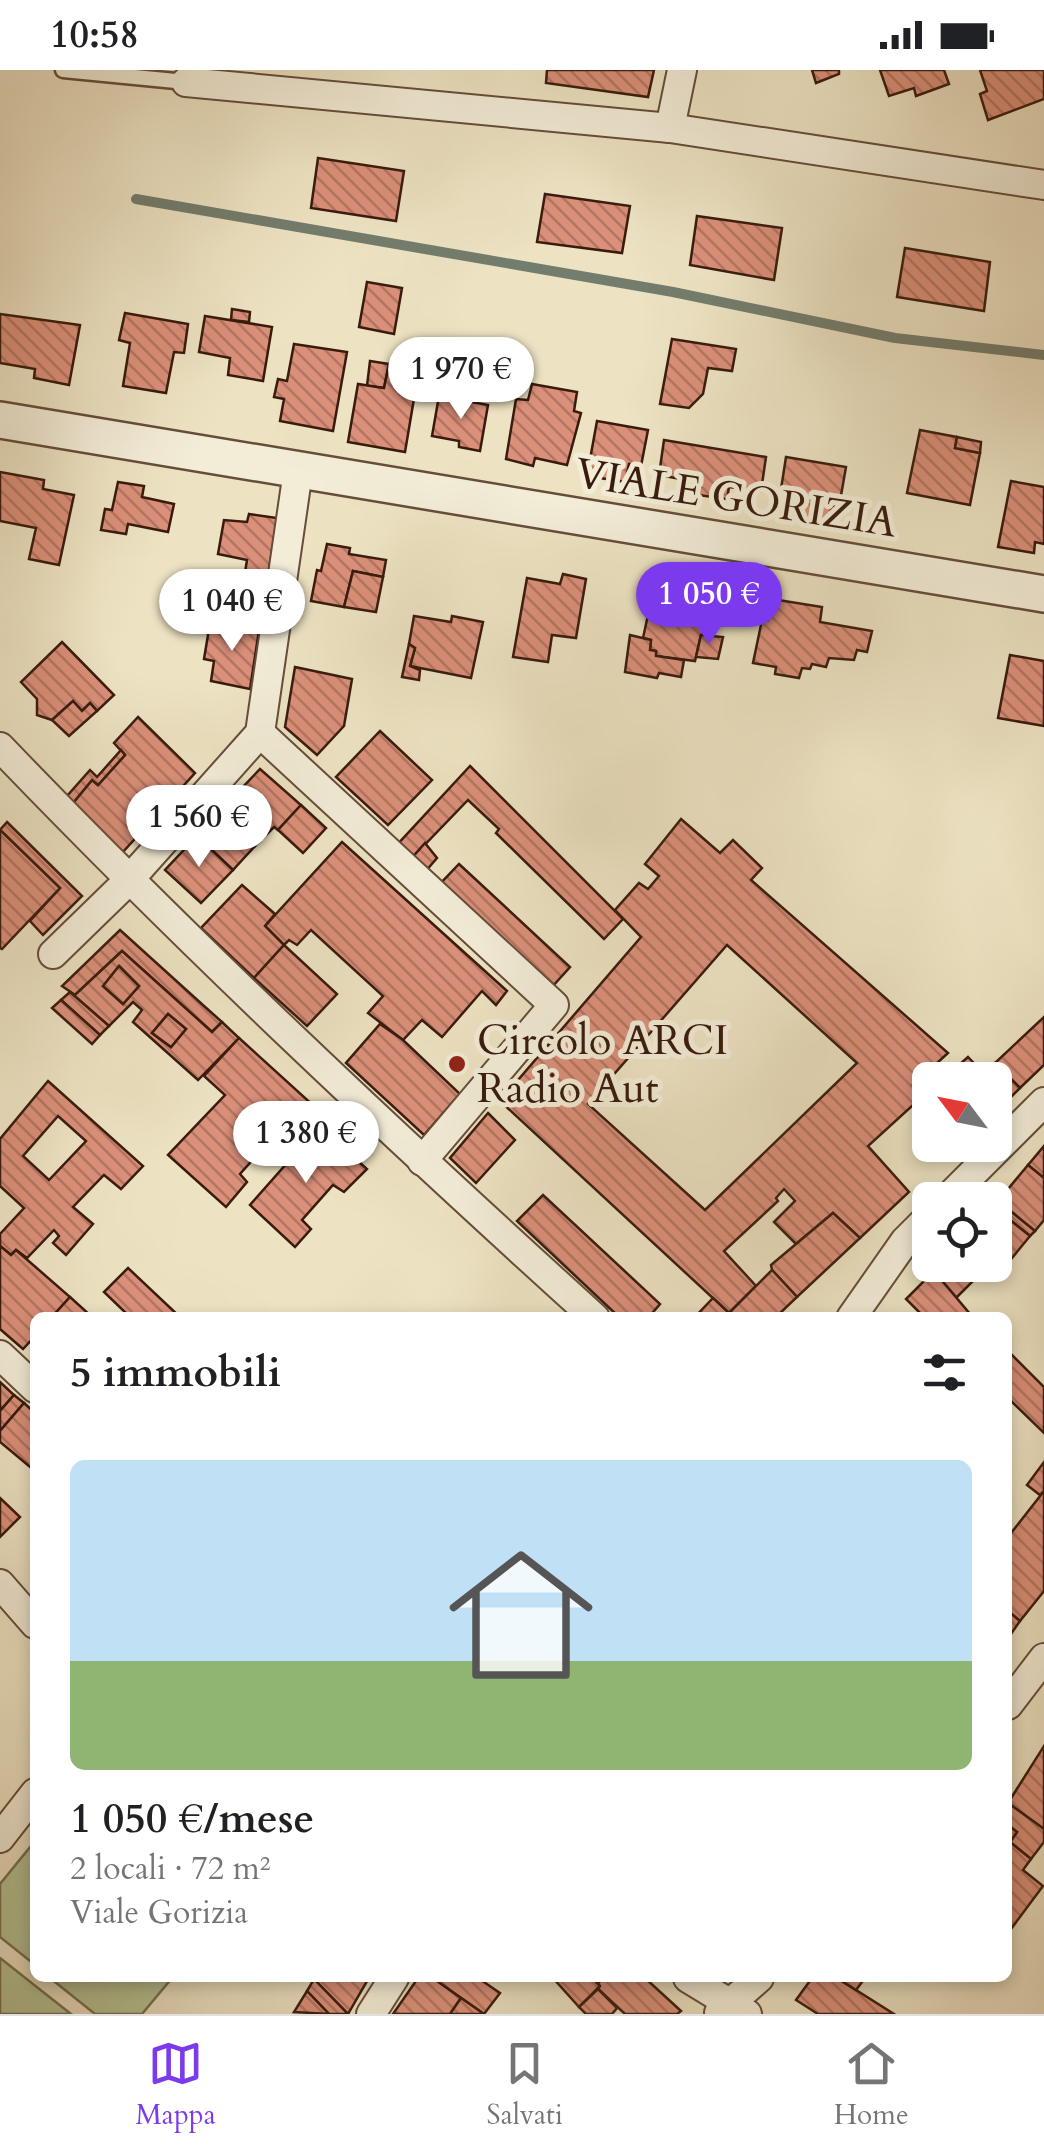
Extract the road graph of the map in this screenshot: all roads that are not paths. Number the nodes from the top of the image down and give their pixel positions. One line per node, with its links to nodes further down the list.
1 (64, 70): 3 (lane)
2 (682, 70): 4 (street)
3 (186, 82): 4 (street)
4 (670, 128): 5 (street)
5 (1044, 185)
6 (0, 420): 7 (street, VIALE GORIZIA)
7 (298, 471): 8 (street, VIALE GORIZIA); 9 (street)
8 (1044, 594)
9 (260, 733): 11 (street); 14 (street)
10 (0, 747): 11 (street)
11 (128, 881): 12 (street); 14 (street)
12 (53, 954)
13 (1044, 1102): 15 (street)
14 (422, 1161): 17 (street)
15 (964, 1182)
16 (912, 1235): 18 (street)
17 (588, 1312)
18 (855, 1312)
19 (0, 1355): 20 (street)
20 (30, 1383)
21 (0, 1584): 22 (street)
22 (30, 1618)
23 (1044, 1658): 24 (street)
24 (1012, 1700)
25 (30, 1799): 26 (street)
26 (0, 1838)
27 (388, 1982): 31 (street)
28 (694, 1982): 30 (street)
29 (755, 1982): 30 (street)
30 (728, 2007)
31 (371, 2014)

